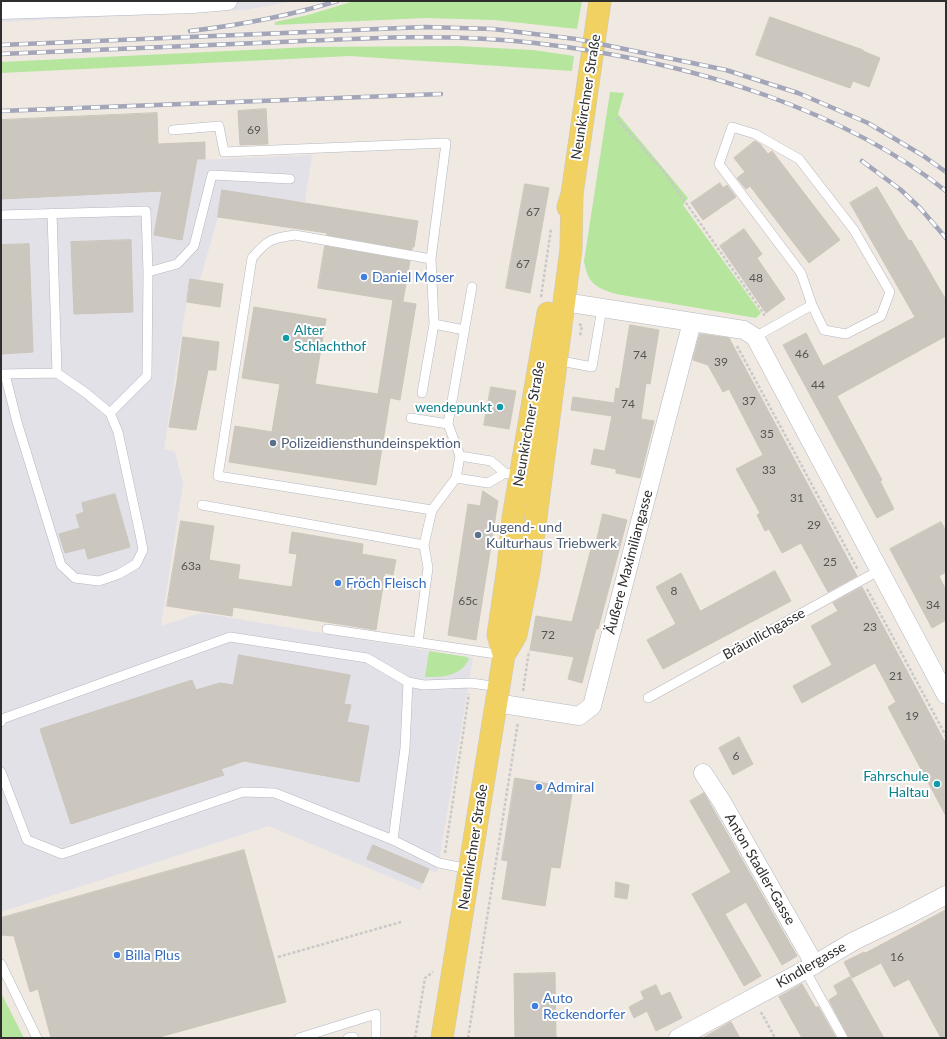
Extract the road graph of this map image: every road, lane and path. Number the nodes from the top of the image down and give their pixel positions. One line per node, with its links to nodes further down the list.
1 (228, 1): 3 (street)
2 (600, 1): 7 (main road, Neunkirchner Straße)
3 (1, 10)
4 (616, 118): 17 (path)
5 (173, 130): 10 (lane)
6 (290, 179): 11 (lane)
7 (572, 194): 13 (main road, Neunkirchner Straße); 30 (main road, Neunkirchner Straße)
8 (52, 213): 9 (lane); 11 (lane); 23 (lane)
9 (1, 215)
10 (431, 259): 18 (lane); 34 (lane)
11 (148, 272): 26 (lane)
12 (472, 287): 20 (lane)
13 (571, 303): 15 (street); 22 (main road, Neunkirchner Straße); 22 (path)
14 (812, 305): 14 (lane); 21 (lane)
15 (602, 308): 16 (street); 22 (lane)
16 (692, 322): 19 (street); 46 (street, Äußere Maximiliangasse)
17 (765, 322)
18 (434, 324): 20 (lane); 25 (lane)
19 (728, 328): 21 (street); 37 (path)
20 (464, 330): 28 (lane)
21 (755, 338): 36 (street)
22 (566, 362): 32 (main road, Neunkirchner Straße)
23 (57, 373): 24 (lane); 26 (lane)
24 (3, 374): 26 (lane)
25 (422, 393)
26 (110, 413)
27 (411, 418): 28 (lane)
28 (448, 424): 29 (lane)
29 (460, 456): 30 (lane); 31 (lane)
30 (512, 474): 31 (lane); 32 (lane); 41 (main road, Neunkirchner Straße)
31 (456, 478): 34 (lane)
32 (540, 479): 41 (main road, Neunkirchner Straße)
33 (202, 506): 35 (lane)
34 (432, 510): 35 (lane)
35 (424, 544): 39 (lane)
36 (880, 570): 37 (lane, Bräunlichgasse); 44 (street)
37 (862, 580): 45 (lane, Bräunlichgasse); 48 (path)
38 (327, 629): 39 (lane)
39 (418, 642): 41 (lane)
40 (530, 648): 46 (path)
41 (504, 655): 43 (main road, Neunkirchner Straße)
42 (408, 682): 43 (lane); 47 (lane); 51 (lane)
43 (498, 695): 46 (street, Äußere Maximiliangasse); 52 (main road, Neunkirchner Straße)
44 (946, 695)
45 (648, 698)
46 (521, 707): 67 (path)
47 (1, 722)
48 (946, 736)
49 (1, 772): 51 (lane)
50 (703, 773): 57 (street, Anton Stadler-Gasse)
51 (393, 840): 52 (lane)
52 (470, 870): 66 (main road, Neunkirchner Straße)
53 (946, 895): 57 (street, Kindlergasse)
54 (401, 922): 55 (path)
55 (278, 957)
56 (1, 964): 60 (lane)
57 (810, 968): 59 (street, Kindlergasse); 70 (lane)
58 (425, 978): 65 (path)
59 (753, 997): 68 (street, Kindlergasse); 69 (path)
60 (37, 1038)
61 (299, 1038): 64 (lane)
62 (348, 1038): 63 (lane)
63 (354, 1038)
64 (376, 1038)
65 (415, 1038)
66 (442, 1038)
67 (468, 1038)
68 (678, 1038)
69 (774, 1038)
70 (843, 1038)

